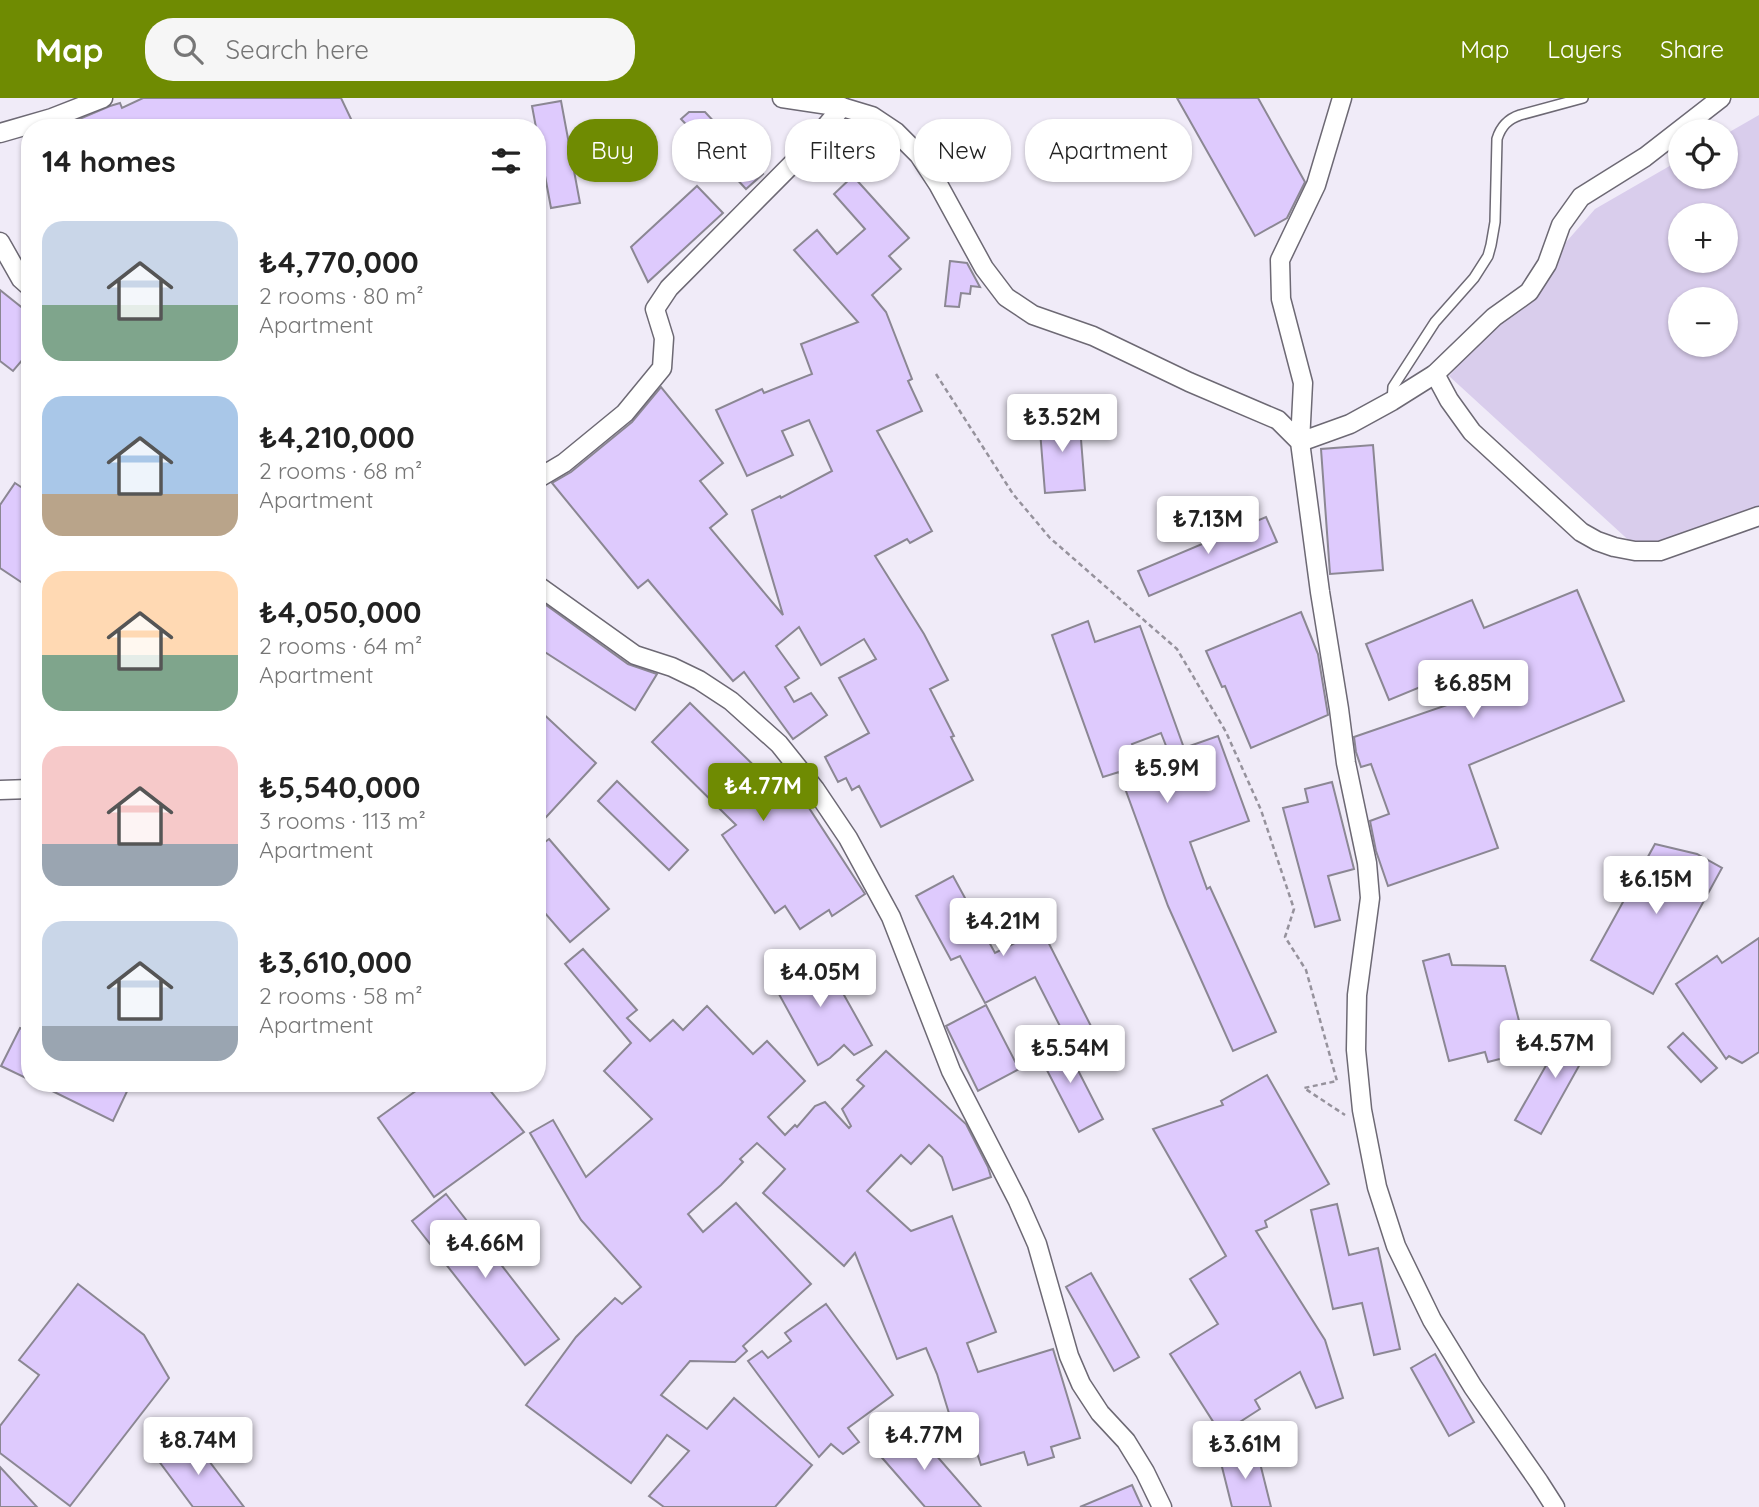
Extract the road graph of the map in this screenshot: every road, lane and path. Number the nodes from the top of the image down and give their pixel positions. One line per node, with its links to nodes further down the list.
1 (103, 98): 7 (street)
2 (782, 98): 6 (street)
3 (1342, 98): 15 (street)
4 (1583, 98): 14 (lane)
5 (1721, 98): 13 (street)
6 (852, 105): 15 (street); 16 (street)
7 (49, 119)
8 (21, 127): 9 (street)
9 (0, 133)
10 (0, 242): 11 (street)
11 (21, 278)
12 (936, 374): 21 (path)
13 (1435, 374): 14 (street); 17 (street)
14 (1392, 401): 15 (street)
15 (1300, 442): 21 (street)
16 (546, 474)
17 (1759, 516)
18 (546, 591): 22 (street)
19 (21, 789): 20 (street)
20 (0, 790)
21 (1366, 1129): 23 (street)
22 (1162, 1507)
23 (1555, 1507)

